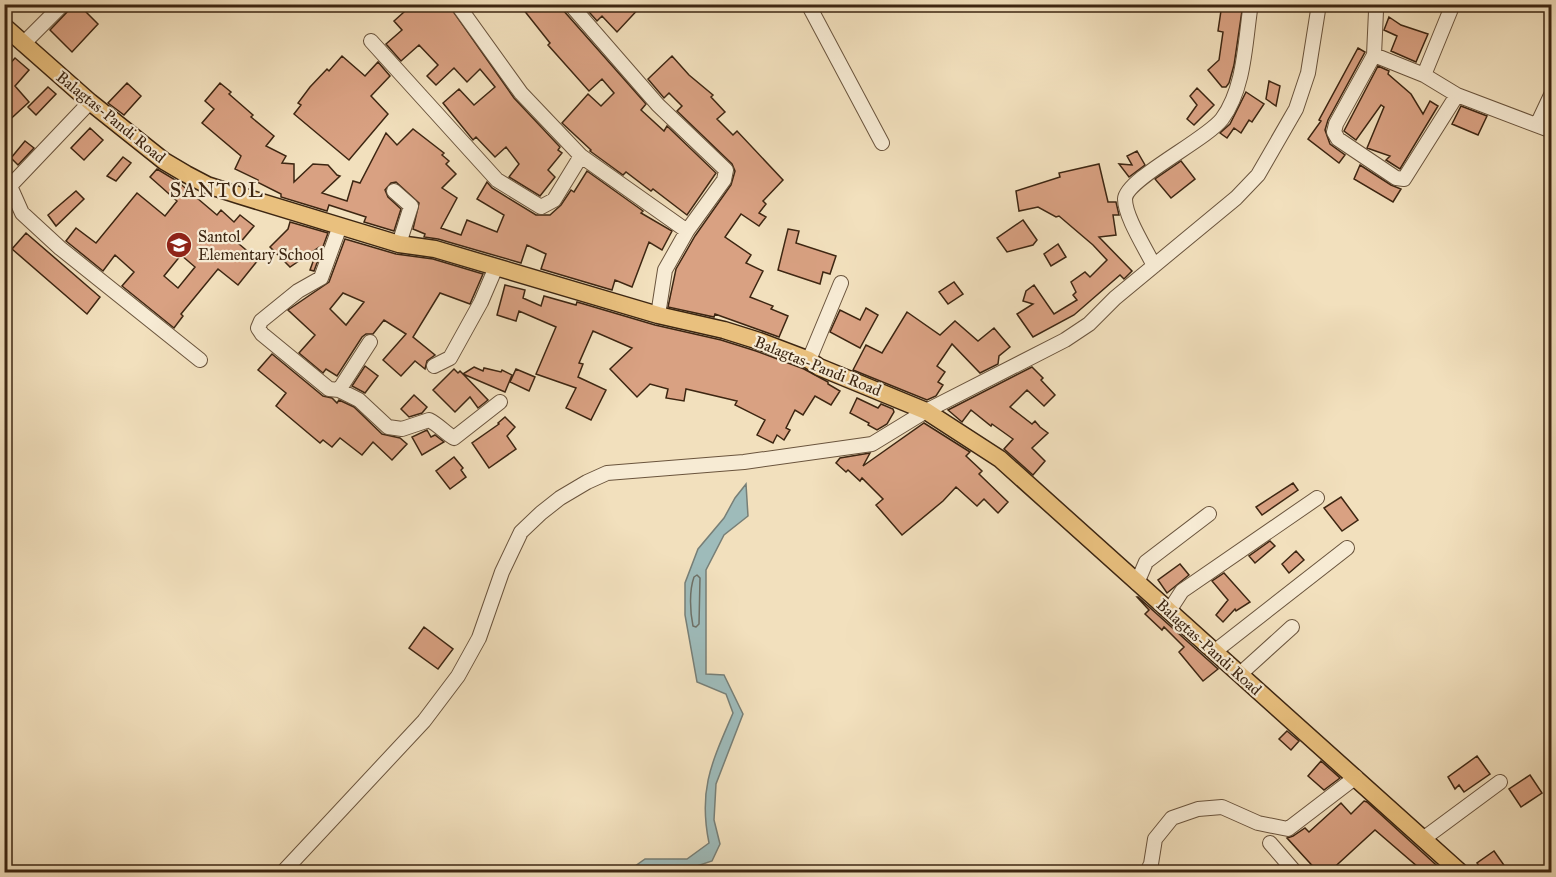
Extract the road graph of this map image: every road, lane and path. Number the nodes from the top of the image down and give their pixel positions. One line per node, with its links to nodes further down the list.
1 (457, 4): 20 (street)
2 (570, 4): 24 (street)
3 (808, 4): 19 (street)
4 (1319, 4): 26 (street)
5 (1452, 4): 13 (street)
6 (61, 6): 11 (street)
7 (1250, 10): 26 (street)
8 (1376, 11): 12 (street)
9 (4, 26): 11 (main road, Balagtas-Pandi Road)
10 (371, 41): 20 (street)
11 (24, 44): 16 (main road, Balagtas-Pandi Road)
12 (1374, 55): 13 (street); 15 (street)
13 (1424, 75): 15 (street)
14 (1551, 93): 17 (street)
15 (1457, 95): 17 (street)
16 (90, 102): 21 (street); 23 (main road, Balagtas-Pandi Road)
17 (1537, 125): 18 (street)
18 (1551, 131)
19 (882, 143)
20 (581, 156): 24 (street)
21 (7, 187): 31 (street)
22 (394, 190): 25 (street)
23 (340, 226): 25 (main road, Balagtas-Pandi Road); 34 (street)
24 (687, 231): 29 (street)
25 (399, 244): 27 (main road, Balagtas-Pandi Road)
26 (1154, 266): 36 (street)
27 (496, 267): 29 (main road, Balagtas-Pandi Road); 33 (street)
28 (841, 283): 32 (street)
29 (658, 315): 32 (main road, Balagtas-Pandi Road)
30 (370, 342): 34 (street)
31 (200, 360)
32 (809, 360): 36 (main road, Balagtas-Pandi Road)
33 (434, 366)
34 (339, 390): 35 (street)
35 (500, 402)
36 (926, 411): 40 (main road, Balagtas-Pandi Road); 49 (street)
37 (1317, 498): 41 (street)
38 (1209, 514): 40 (street)
39 (1347, 549): 43 (street)
40 (1137, 583): 41 (main road, Balagtas-Pandi Road)
41 (1169, 611): 43 (main road, Balagtas-Pandi Road)
42 (1292, 627): 44 (street)
43 (1214, 652): 44 (main road, Balagtas-Pandi Road)
44 (1239, 675): 45 (main road, Balagtas-Pandi Road)
45 (1356, 777): 47 (main road, Balagtas-Pandi Road); 50 (street)
46 (1500, 782): 47 (street)
47 (1423, 839): 52 (main road, Balagtas-Pandi Road)
48 (1270, 843): 51 (street)
49 (283, 873)
50 (1147, 873)
51 (1295, 873)
52 (1461, 873)

